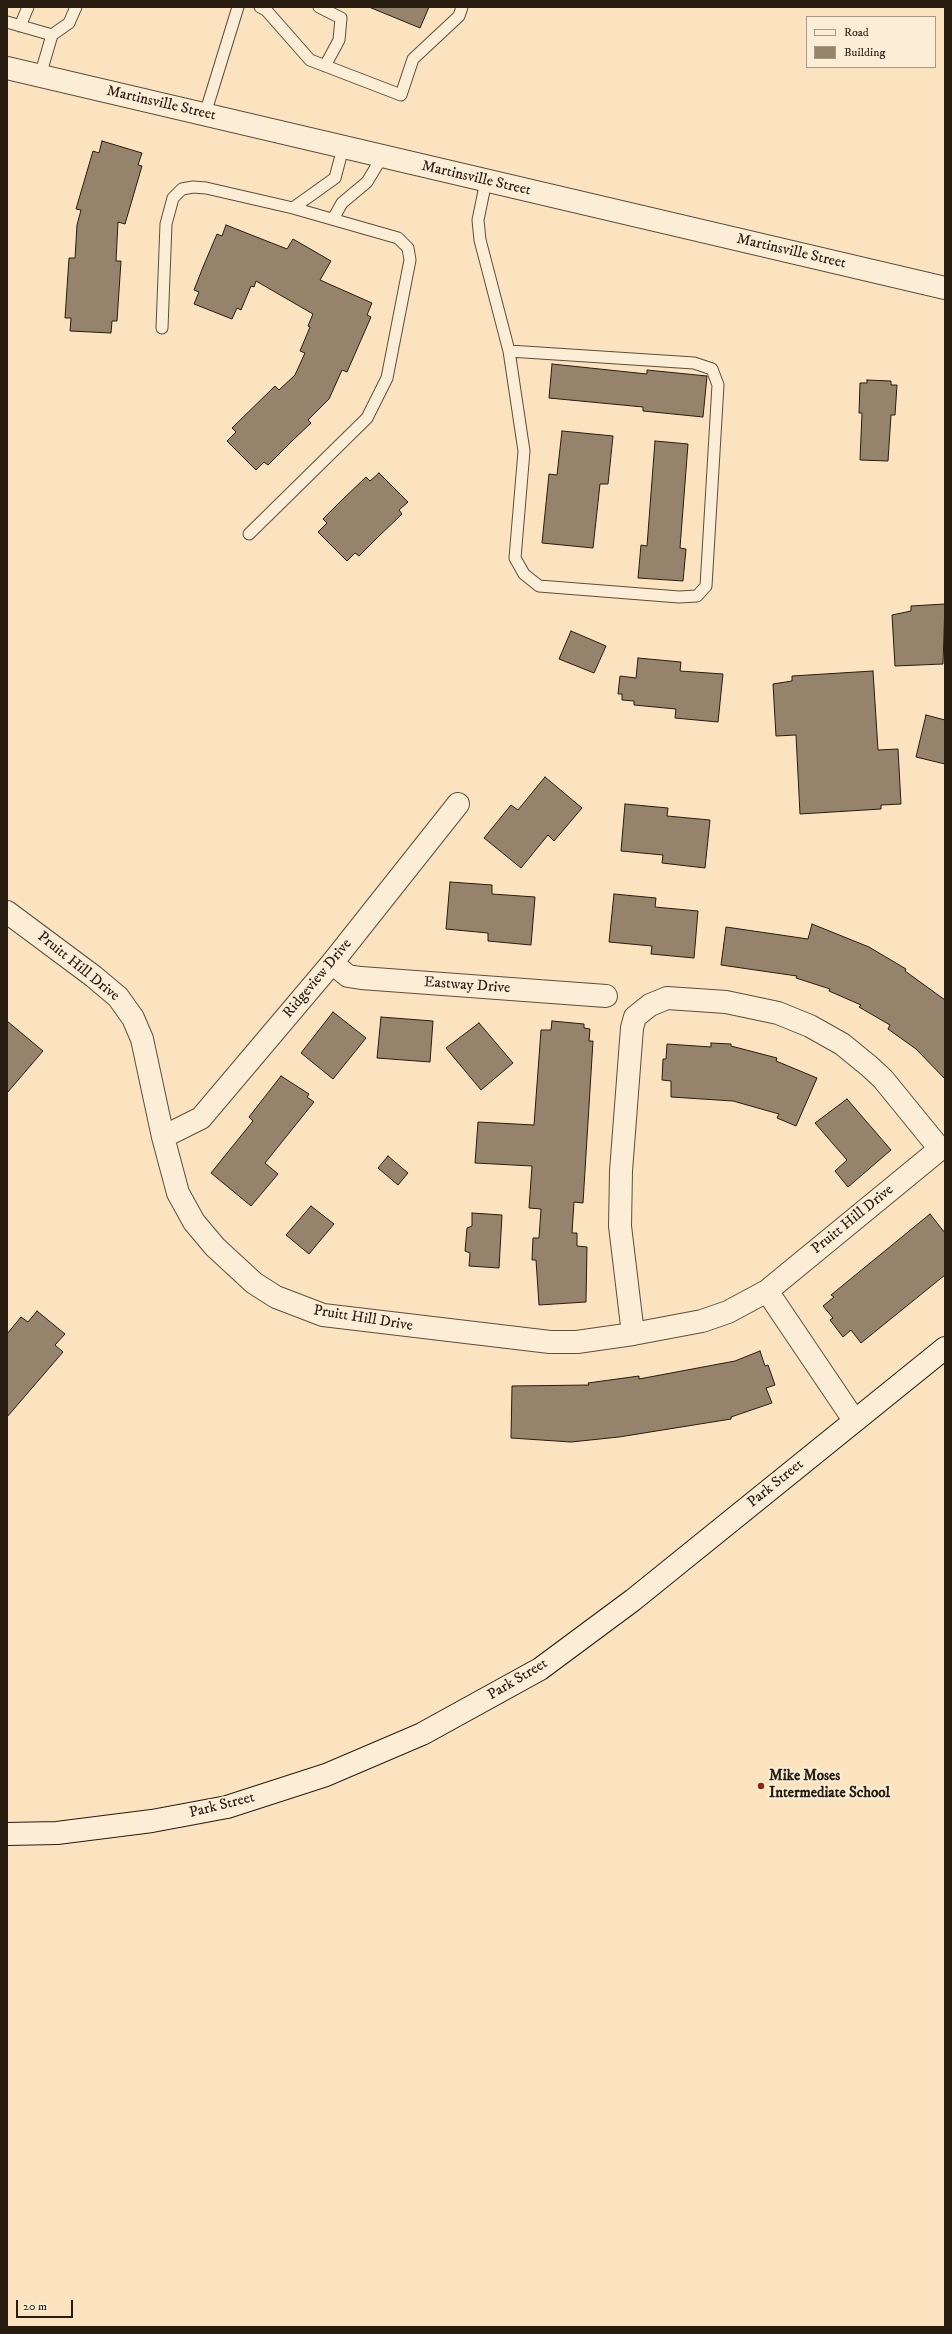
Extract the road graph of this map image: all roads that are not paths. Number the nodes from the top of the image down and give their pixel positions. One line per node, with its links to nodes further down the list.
1 (28, 7): 8 (lane)
2 (76, 7): 9 (lane)
3 (238, 7): 13 (lane)
4 (260, 7): 10 (lane)
5 (319, 7): 10 (lane)
6 (462, 7): 10 (lane)
7 (7, 22): 8 (lane)
8 (20, 26): 9 (lane)
9 (52, 35): 12 (lane)
10 (325, 66)
11 (7, 68): 12 (street, Martinsville Street)
12 (40, 76): 13 (street, Martinsville Street)
13 (205, 114): 14 (street, Martinsville Street)
14 (342, 148): 15 (street, Martinsville Street); 17 (lane)
15 (382, 157): 16 (street, Martinsville Street); 18 (lane)
16 (486, 181): 19 (street, Martinsville Street); 21 (lane)
17 (293, 208): 18 (lane); 20 (lane)
18 (333, 219): 22 (lane)
19 (945, 288)
20 (162, 328)
21 (509, 351): 21 (lane)
22 (249, 534)
23 (458, 804): 25 (street, Ridgeview Drive)
24 (7, 912): 27 (street, Pruitt Hill Drive)
25 (332, 963): 26 (street, Eastway Drive); 27 (street, Ridgeview Drive)
26 (606, 996)
27 (164, 1137): 29 (street, Pruitt Hill Drive)
28 (767, 1291): 29 (street, Pruitt Hill Drive); 29 (street, Pruitt Hill Drive); 31 (street)
29 (633, 1334)
30 (945, 1348): 31 (street, Park Street)
31 (854, 1420): 32 (street, Park Street)
32 (7, 1834)

